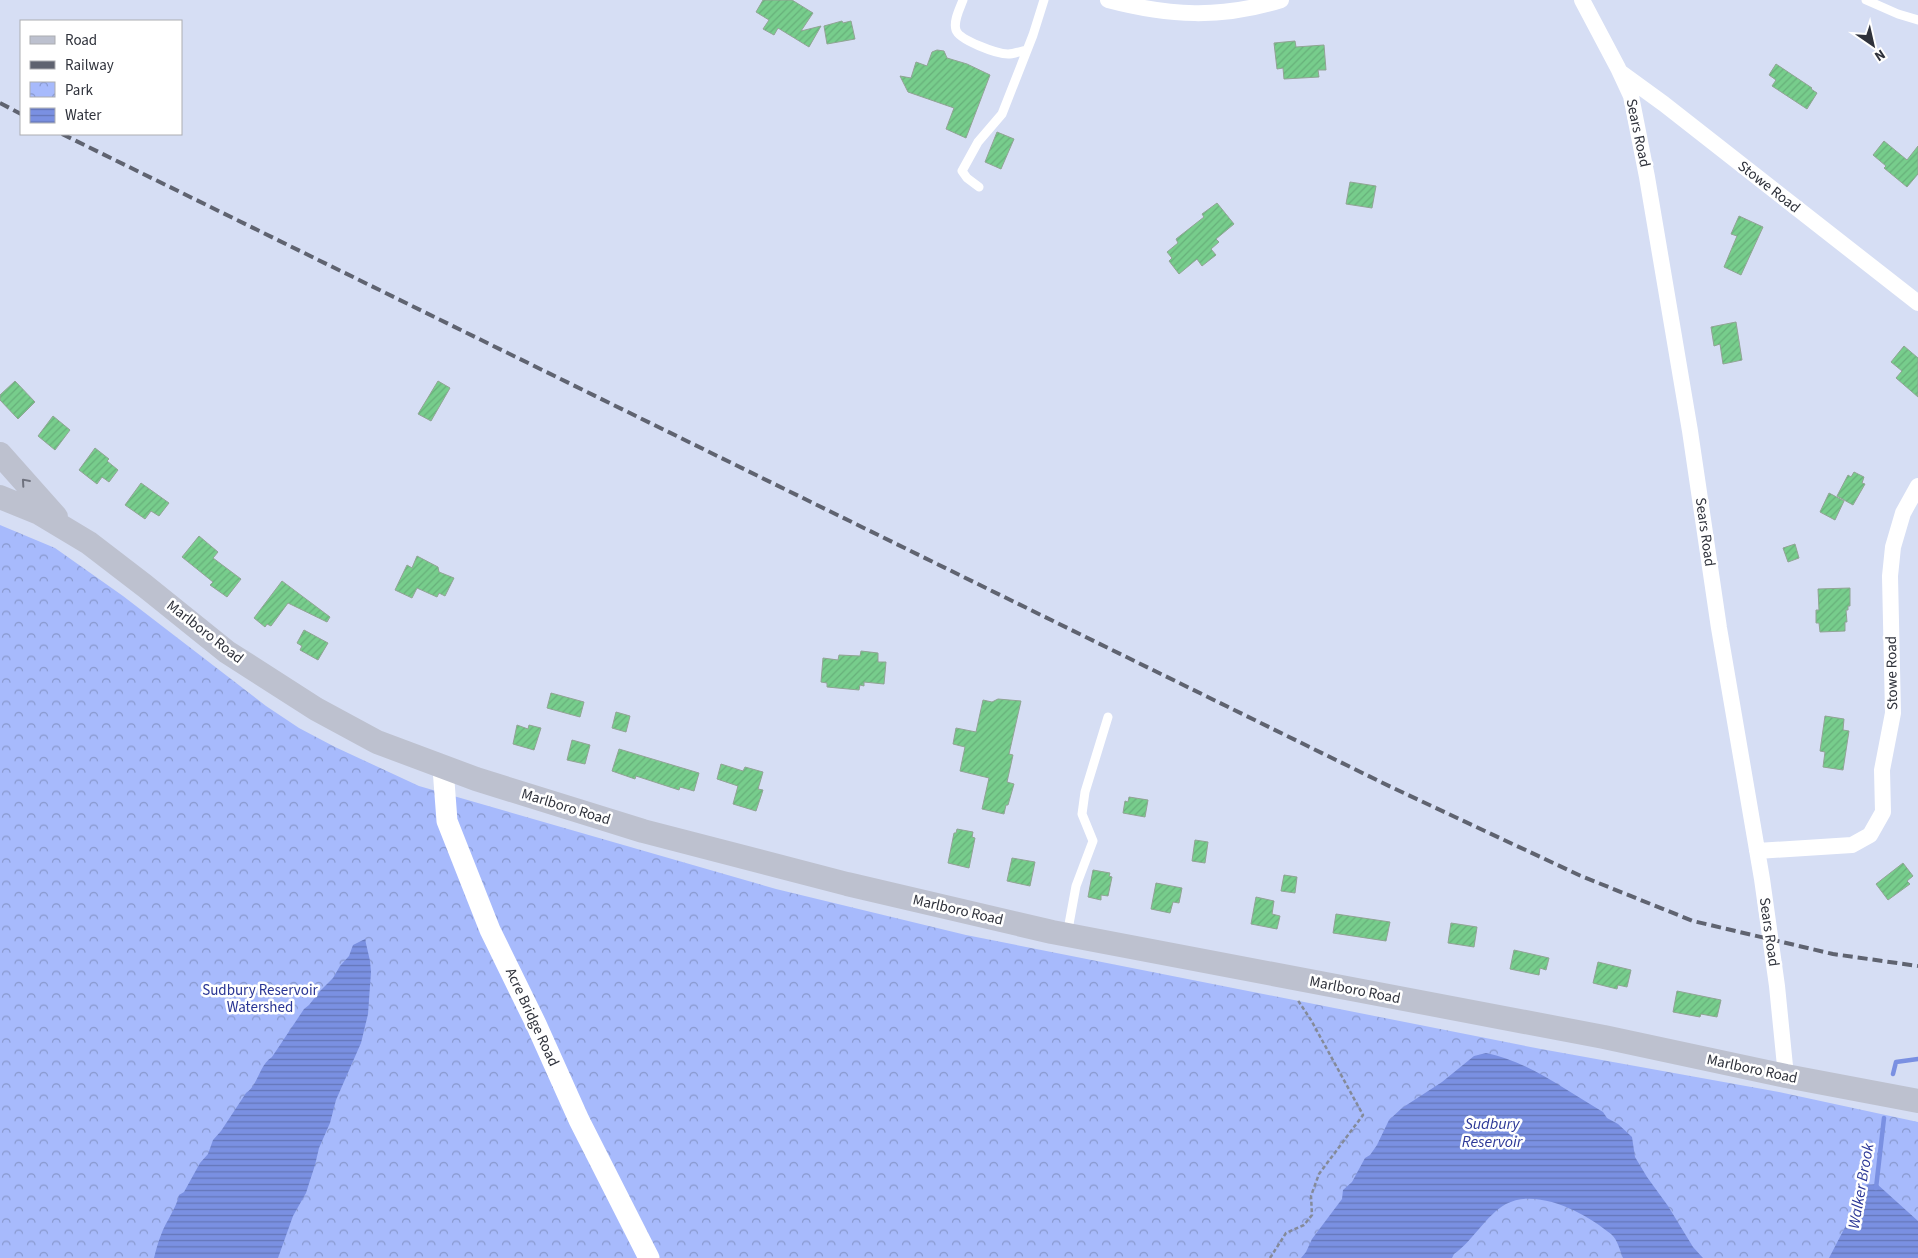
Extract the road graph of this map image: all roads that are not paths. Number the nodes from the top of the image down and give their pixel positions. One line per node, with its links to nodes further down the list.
1 (963, 0): 8 (lane)
2 (1044, 0): 8 (lane)
3 (1108, 0): 4 (street)
4 (1281, 0)
5 (1582, 0): 9 (street, Sears Road)
6 (1866, 0): 7 (lane)
7 (1918, 20)
8 (1027, 50): 10 (lane)
9 (1620, 72): 11 (street, Stowe Road); 18 (street, Sears Road)
10 (979, 186)
11 (1918, 303)
12 (0, 454): 15 (main road, Marlboro Road, one-way to 12)
13 (1918, 486): 18 (street, Stowe Road)
14 (0, 497): 15 (main road, Marlboro Road)
15 (69, 532): 17 (main road, Marlboro Road)
16 (1108, 717): 19 (lane)
17 (442, 768): 19 (main road, Marlboro Road); 22 (street, Acre Bridge Road)
18 (1757, 851): 20 (street, Sears Road)
19 (1066, 935): 20 (main road, Marlboro Road)
20 (1786, 1076): 21 (main road, Marlboro Road)
21 (1918, 1101)
22 (649, 1258)

